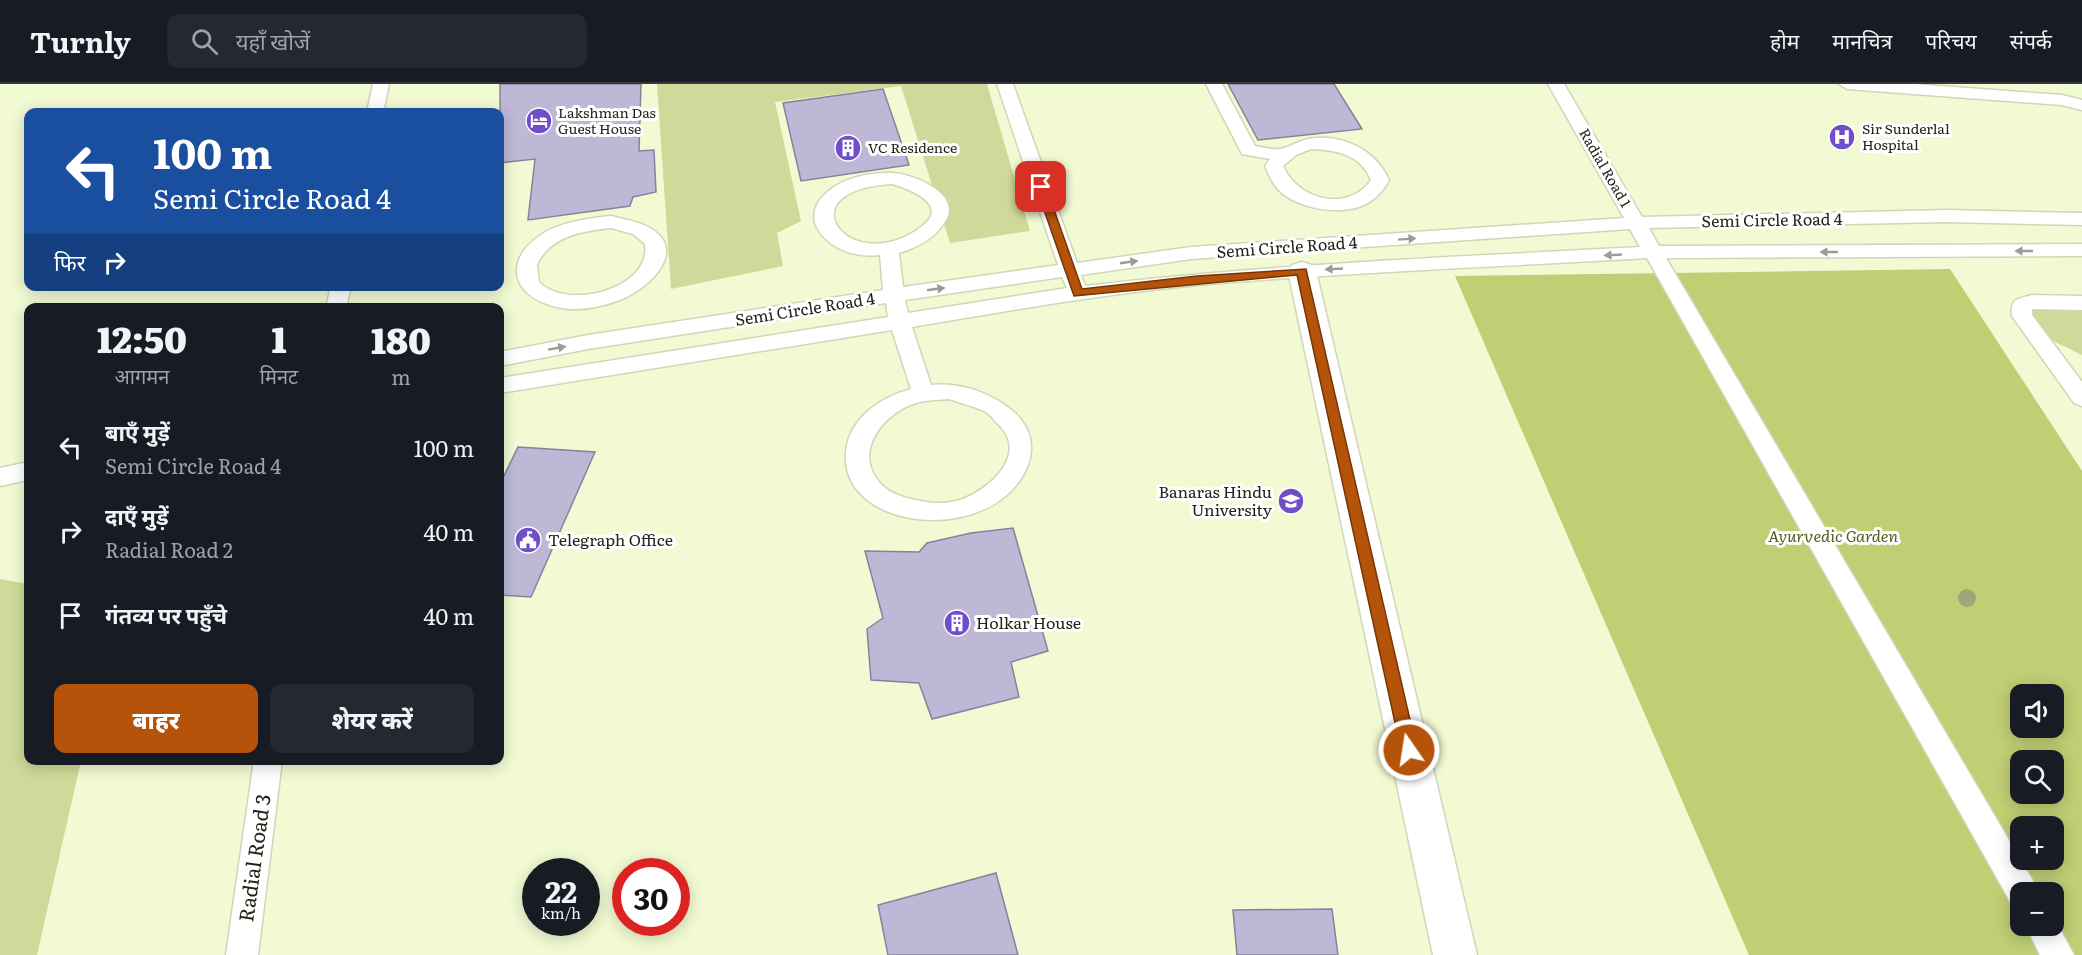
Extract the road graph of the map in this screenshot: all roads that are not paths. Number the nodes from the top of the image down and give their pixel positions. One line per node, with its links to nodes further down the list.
1 (381, 84): 7 (lane)
2 (1005, 84): 17 (lane)
3 (1214, 84): 8 (lane)
4 (1556, 84): 11 (lane, Radial Road 1)
5 (1847, 84): 6 (lane)
6 (2082, 105)
7 (376, 108)
8 (1280, 156): 9 (lane); 9 (lane)
9 (1346, 204): 12 (lane)
10 (2082, 219): 11 (lane, Semi Circle Road 4)
11 (1637, 223): 12 (lane, Semi Circle Road 4, one-way to 11); 15 (lane, Radial Road 1)
12 (1363, 242): 16 (lane); 17 (lane, Semi Circle Road 4, one-way to 12)
13 (889, 249): 13 (lane); 20 (lane)
14 (2082, 250): 15 (lane, Semi Circle Road 4, one-way to 15)
15 (1654, 252): 16 (lane, Semi Circle Road 4, one-way to 16); 33 (lane, Radial Road 1)
16 (1374, 267): 18 (lane, Semi Circle Road 4, one-way to 18)
17 (1071, 270): 19 (lane); 20 (lane, Semi Circle Road 4, one-way to 17)
18 (1302, 271): 19 (lane, Semi Circle Road 4); 36 (street)
19 (1078, 293): 23 (lane, Semi Circle Road 4)
20 (894, 295): 23 (lane); 24 (lane, Semi Circle Road 4)
21 (592, 302): 21 (lane); 24 (lane)
22 (2082, 303): 28 (lane)
23 (900, 323): 26 (lane, Semi Circle Road 4); 29 (lane)
24 (588, 342): 25 (lane, Semi Circle Road 4, one-way to 24); 26 (lane)
25 (504, 358)
26 (590, 370): 27 (lane, Semi Circle Road 4)
27 (504, 385)
28 (2079, 390)
29 (923, 393): 29 (lane)
30 (24, 472): 31 (lane)
31 (0, 477)
32 (267, 765): 35 (lane, Radial Road 3)
33 (2016, 882)
34 (2047, 936): 37 (lane)
35 (242, 955)
36 (1455, 955)
37 (2058, 955)

